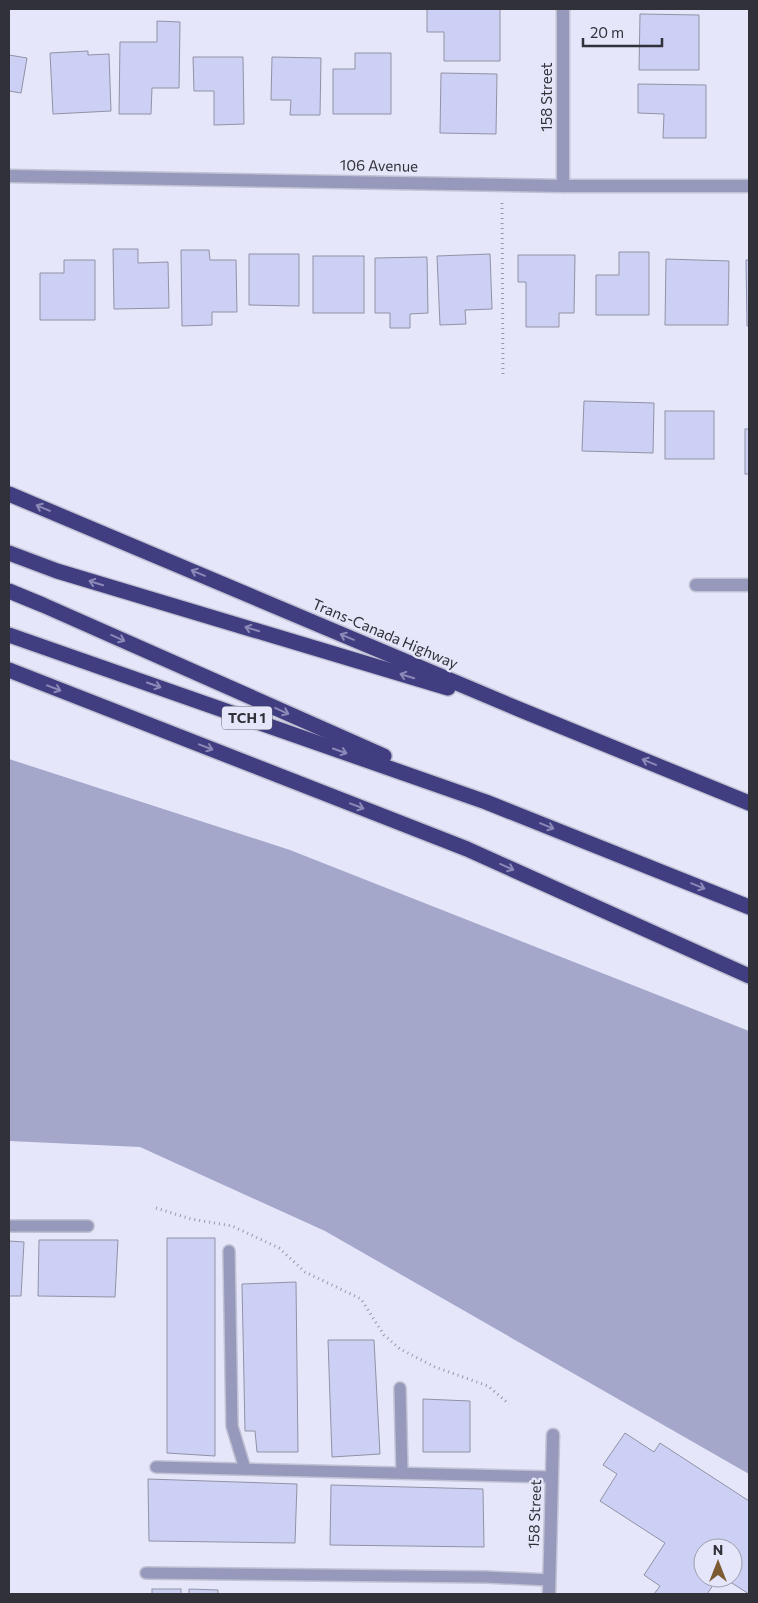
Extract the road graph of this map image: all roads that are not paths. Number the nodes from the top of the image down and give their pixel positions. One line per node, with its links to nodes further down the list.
1 (563, 9): 3 (street, 158 Street)
2 (9, 176): 3 (street, 106 Avenue)
3 (564, 186): 4 (street, 106 Avenue)
4 (749, 186)
5 (9, 494): 12 (highway, Trans-Canada Highway, one-way to 5)
6 (9, 553): 12 (highway, one-way to 6)
7 (696, 585): 8 (street)
8 (749, 585)
9 (9, 591): 15 (highway, one-way to 15)
10 (9, 635): 15 (highway, TCH 1, one-way to 15)
11 (9, 670): 18 (highway, one-way to 18)
12 (521, 710): 13 (highway, Trans-Canada Highway, one-way to 12)
13 (694, 781): 14 (highway); 16 (highway, Trans-Canada Highway)
14 (749, 794)
15 (486, 802): 17 (highway, TCH 1, one-way to 17)
16 (749, 803)
17 (749, 907)
18 (749, 976)
19 (9, 1226): 20 (lane)
20 (88, 1226)
21 (229, 1251): 25 (lane)
22 (400, 1388): 26 (lane)
23 (553, 1435): 27 (street, 158 Street)
24 (156, 1467): 25 (lane)
25 (246, 1469): 26 (lane)
26 (402, 1473): 27 (lane)
27 (552, 1477): 29 (street, 158 Street)
28 (146, 1573): 29 (lane)
29 (549, 1580): 30 (street, 158 Street)
30 (549, 1594)

